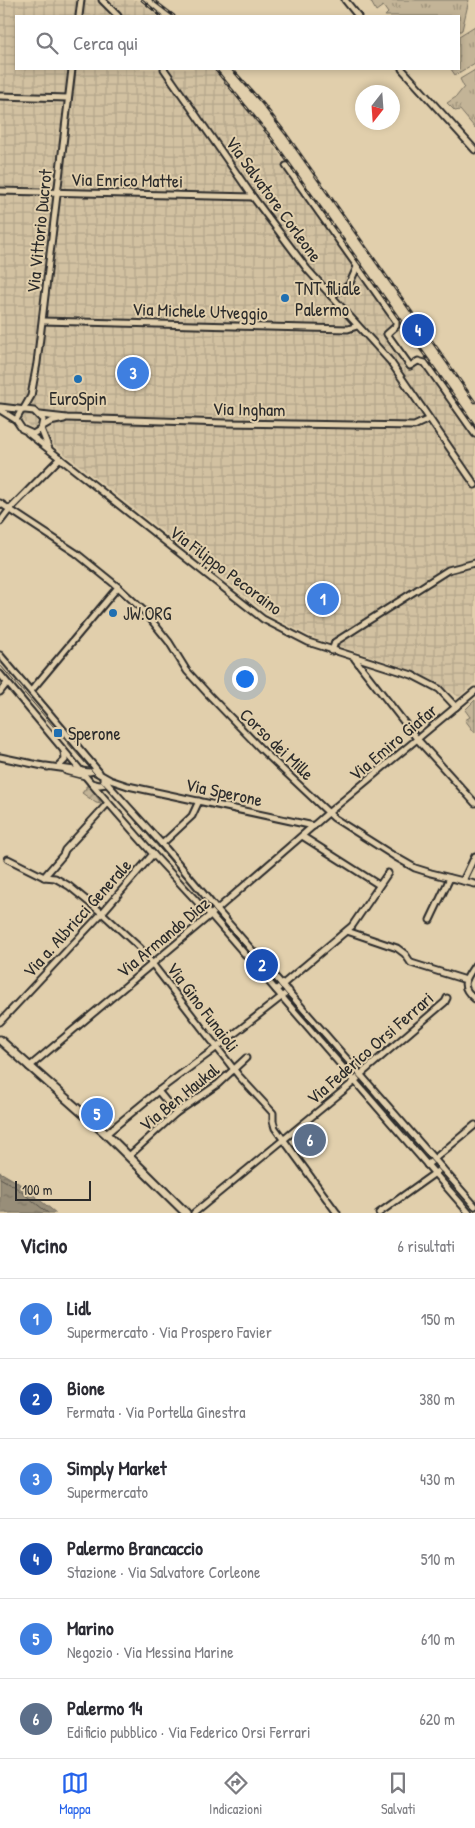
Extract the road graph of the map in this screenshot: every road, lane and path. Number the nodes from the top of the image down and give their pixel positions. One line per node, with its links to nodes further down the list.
1 (81, 0): 4 (street)
2 (102, 0): 5 (street)
3 (346, 0): 6 (street)
4 (79, 15)
5 (117, 15)
6 (357, 15)
7 (72, 70): 11 (street, Via Vittorio Ducrot)
8 (165, 70): 16 (street, Via Salvatore Corleone)
9 (403, 70): 12 (street)
10 (0, 96): 11 (street)
11 (68, 98): 15 (street, Via Vittorio Ducrot)
12 (475, 150)
13 (286, 166): 17 (street)
14 (0, 191): 15 (street, Via Enrico Mattei)
15 (57, 192): 16 (street, Via Enrico Mattei); 19 (street, Via Vittorio Ducrot)
16 (253, 197): 18 (street, Via Salvatore Corleone)
17 (357, 267): 18 (street); 31 (street)
18 (331, 296): 20 (street, Via Salvatore Corleone)
19 (43, 321): 20 (street, Via Michele Utveggio); 21 (street, Via Vittorio Ducrot)
20 (357, 326): 27 (street, Via Salvatore Corleone)
21 (31, 396): 23 (street); 24 (street)
22 (0, 409): 23 (street); 28 (street)
23 (22, 410): 24 (street); 28 (street)
24 (34, 411): 25 (street)
25 (40, 415): 26 (street); 29 (street)
26 (67, 418): 27 (street, Via Ingham); 29 (street)
27 (429, 419): 34 (street, Via Salvatore Corleone)
28 (16, 420): 30 (street)
29 (42, 428): 30 (street); 32 (street)
30 (28, 433): 32 (street, Via Filippo Pecoraino)
31 (475, 434)
32 (49, 449): 33 (street, Via Filippo Pecoraino)
33 (60, 458): 36 (street); 40 (street, Via Filippo Pecoraino)
34 (475, 485)
35 (0, 503): 36 (street, Corso dei Mille)
36 (10, 509): 37 (street); 39 (street, Corso dei Mille)
37 (0, 522)
38 (475, 562): 40 (street)
39 (118, 587): 47 (street); 65 (street, Corso dei Mille)
40 (332, 650): 42 (street, Via Filippo Pecoraino)
41 (0, 655): 47 (street)
42 (355, 658): 43 (street, Via Filippo Pecoraino); 44 (street)
43 (376, 665): 44 (street); 50 (street, Via Filippo Pecoraino)
44 (365, 672): 51 (street)
45 (0, 674): 46 (street)
46 (7, 683): 49 (street); 52 (street)
47 (31, 691): 58 (street)
48 (475, 691): 50 (street, Via Emiro Giafar)
49 (0, 692)
50 (456, 707): 51 (street, Via Emiro Giafar)
51 (418, 740): 63 (street); 65 (street, Via Emiro Giafar)
52 (64, 751): 55 (street); 56 (street)
53 (0, 757): 54 (street)
54 (46, 766): 55 (street); 57 (street)
55 (58, 767): 56 (street)
56 (82, 771): 57 (street)
57 (89, 778): 58 (street); 58 (street); 64 (street)
58 (103, 779): 59 (street); 60 (street); 61 (street)
59 (119, 785): 60 (street); 61 (street)
60 (128, 786): 62 (street, Via Sperone)
61 (114, 793): 68 (street)
62 (199, 801): 66 (street, Via Sperone); 68 (street)
63 (475, 803)
64 (108, 804): 69 (street); 73 (street)
65 (328, 813): 66 (street, Via Emiro Giafar); 74 (street, Corso dei Mille)
66 (314, 826): 67 (street, Via Armando Diaz)
67 (302, 836): 77 (street); 78 (street, Via Armando Diaz)
68 (162, 844): 78 (street)
69 (153, 854): 79 (street, Via a. Albricci Generale); 80 (street)
70 (475, 856): 75 (street)
71 (8, 859): 73 (street, Via Gino Funaioli)
72 (388, 873): 77 (street)
73 (44, 876): 79 (street, Via Gino Funaioli)
74 (450, 878): 75 (street, Corso dei Mille); 81 (street)
75 (464, 881): 76 (street, Corso dei Mille)
76 (475, 884)
77 (379, 885): 82 (street)
78 (217, 910): 80 (street, Via Armando Diaz); 86 (street)
79 (102, 912): 83 (street, Via Gino Funaioli); 92 (street, Via a. Albricci Generale)
80 (212, 915): 83 (street, Via Armando Diaz); 87 (street)
81 (430, 920)
82 (346, 931): 85 (street); 86 (street)
83 (152, 963): 94 (street, Via Gino Funaioli); 96 (street, Via Armando Diaz)
84 (475, 965): 85 (street)
85 (466, 980): 91 (street)
86 (283, 984): 87 (street); 88 (street)
87 (276, 990): 89 (street)
88 (288, 991): 89 (street); 98 (street)
89 (282, 996): 94 (street); 99 (street)
90 (447, 998): 98 (street, Via Federico Orsi Ferrari)
91 (475, 999)
92 (0, 1022)
93 (0, 1040): 96 (main road)
94 (216, 1048): 97 (street, Via Gino Funaioli); 100 (street)
95 (246, 1058): 97 (street, Via Ben Haukal)
96 (29, 1067): 103 (main road)
97 (234, 1071): 101 (street, Via Ben Haukal); 104 (street, Via Gino Funaioli)
98 (360, 1074): 99 (street, Via Federico Orsi Ferrari); 106 (street)
99 (355, 1081): 104 (street, Via Federico Orsi Ferrari); 107 (street)
100 (158, 1091): 101 (street); 103 (street)
101 (176, 1113): 105 (street, Via Ben Haukal)
102 (475, 1125): 106 (street)
103 (106, 1134): 105 (main road)
104 (284, 1140): 112 (street, Via Federico Orsi Ferrari); 113 (street, Via Gino Funaioli)
105 (129, 1156): 111 (main road)
106 (434, 1159): 107 (street); 108 (street)
107 (427, 1165): 109 (street)
108 (442, 1168): 109 (street); 110 (street)
109 (435, 1173): 114 (street); 115 (street)
110 (475, 1206)
111 (186, 1213)
112 (194, 1213)
113 (337, 1213)
114 (379, 1213)
115 (469, 1213)

